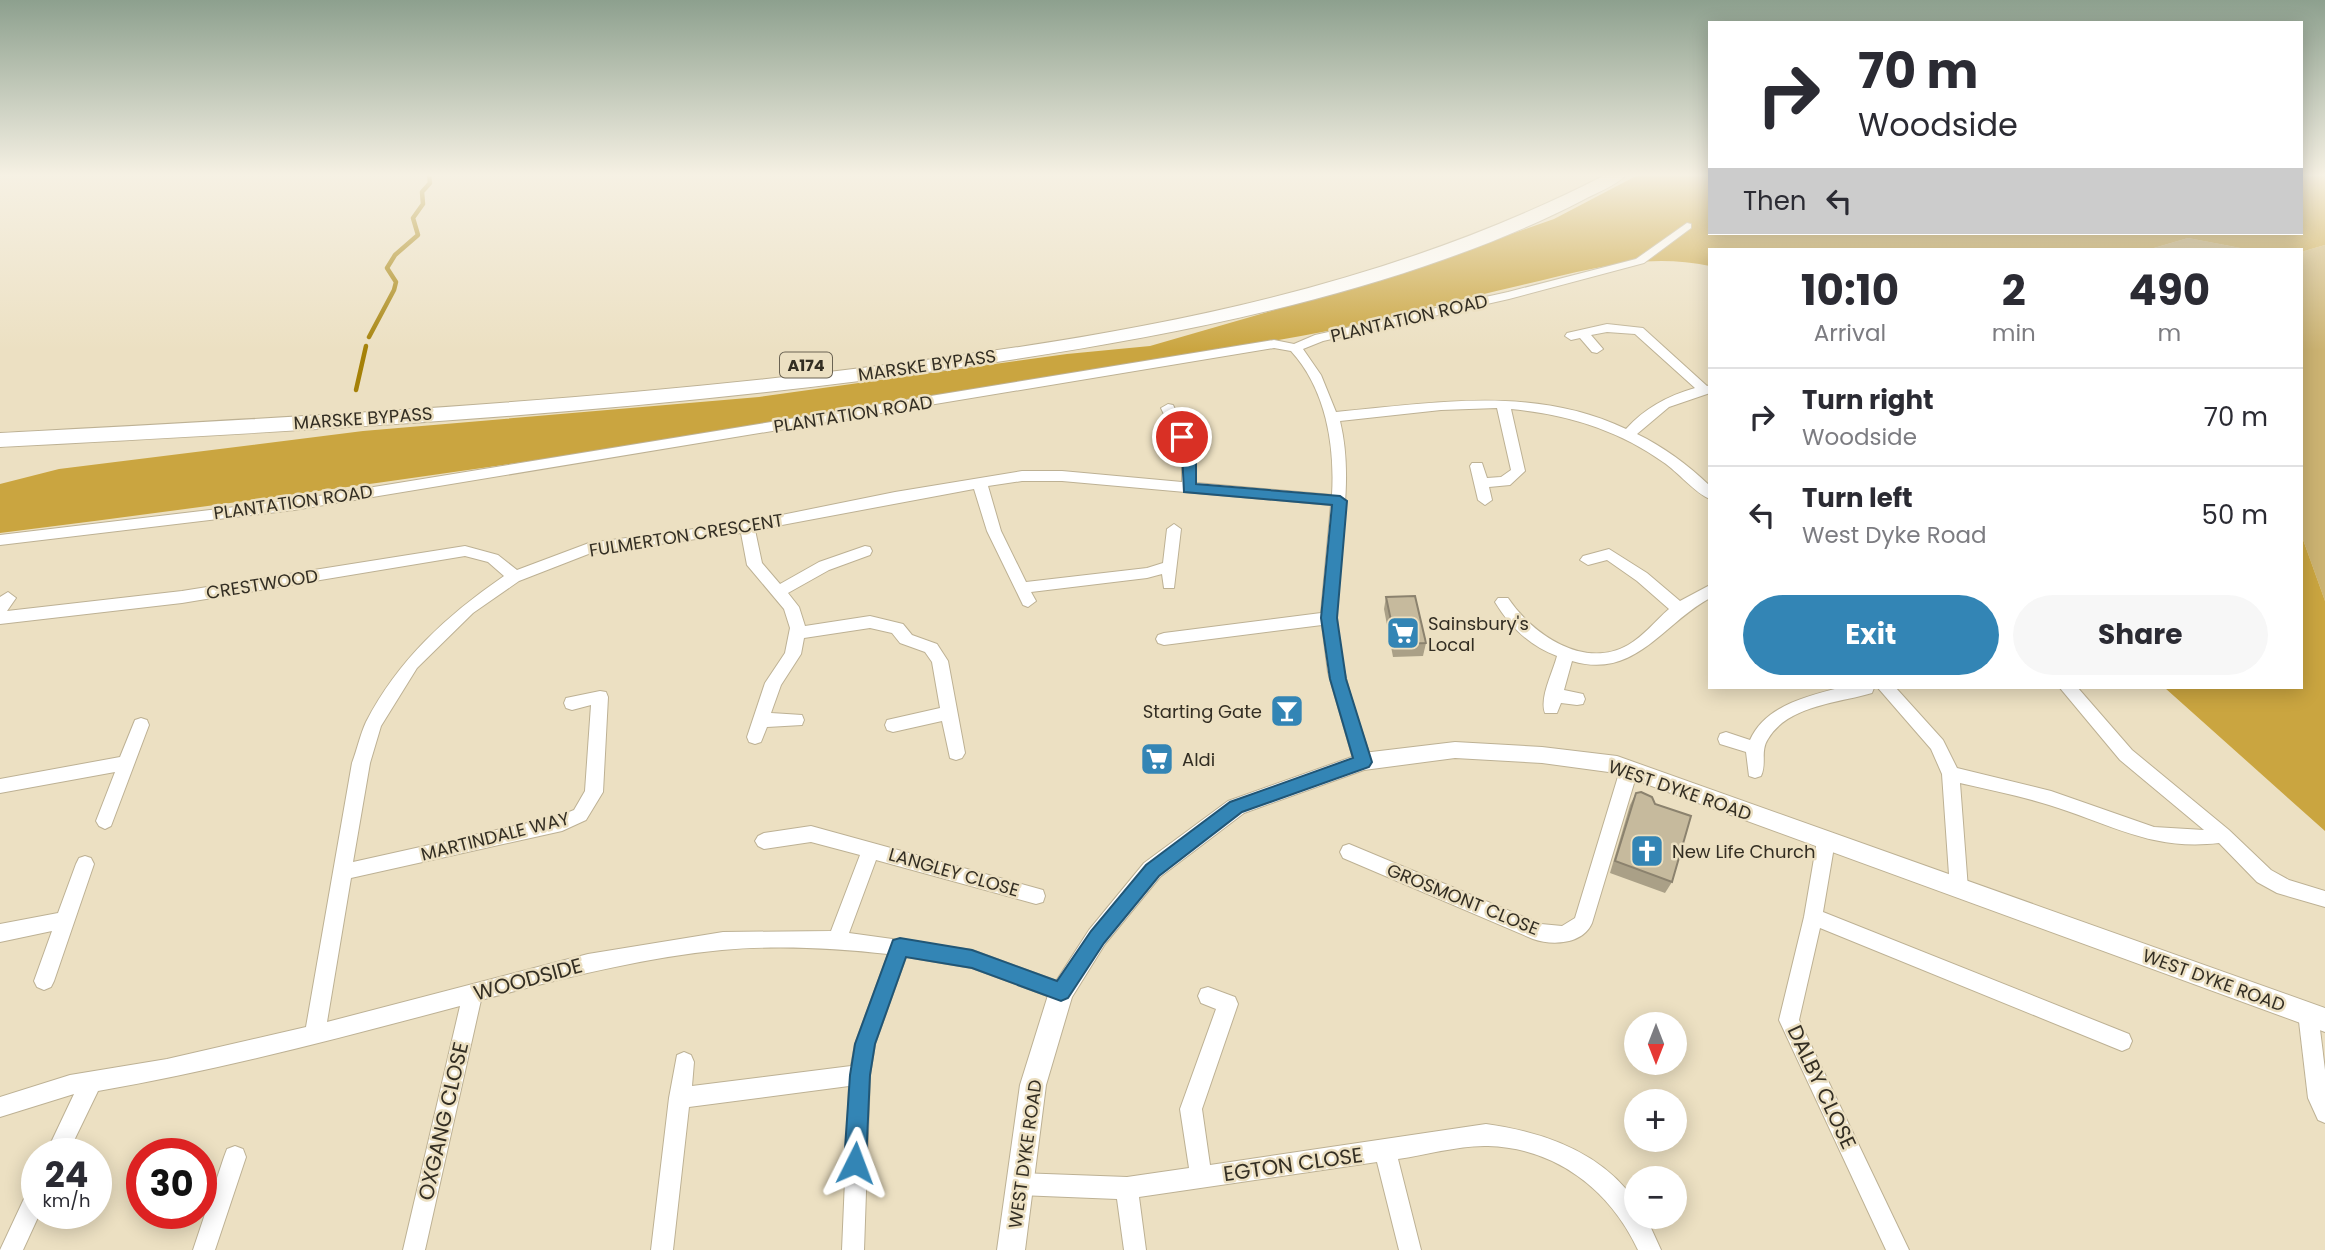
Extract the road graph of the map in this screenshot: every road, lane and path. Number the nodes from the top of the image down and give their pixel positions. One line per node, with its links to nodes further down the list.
1 (1453, 233): 12 (main road, MARSKE BYPASS / A174)
2 (1490, 233): 14 (main road, MARSKE BYPASS / A174)
3 (1677, 233): 4 (street, PLANTATION ROAD)
4 (1295, 348): 9 (street); 24 (street, PLANTATION ROAD)
5 (1597, 349): 6 (street)
6 (1707, 389): 13 (street)
7 (1503, 404): 9 (street); 13 (street); 16 (street)
8 (1168, 408): 11 (street)
9 (1334, 417): 21 (street)
10 (1195, 419): 11 (street)
11 (1175, 422): 18 (street)
12 (0, 424)
13 (1629, 435): 19 (street)
14 (0, 440)
15 (1477, 466): 16 (street)
16 (1482, 483): 20 (street)
17 (981, 485): 18 (street, FULMERTON CRESCENT); 22 (street, FULMERTON CRESCENT); 23 (street)
18 (1189, 489): 21 (street, FULMERTON CRESCENT)
19 (1708, 493)
20 (1485, 500)
21 (1340, 501): 33 (street)
22 (747, 527): 27 (street, FULMERTON CRESCENT); 28 (street)
23 (1174, 529)
24 (0, 540)
25 (865, 551): 28 (street)
26 (1588, 560): 31 (street)
27 (514, 577): 32 (street, CRESTWOOD); 66 (street, FULMERTON CRESCENT)
28 (779, 591): 36 (street)
29 (1708, 592): 31 (street)
30 (1503, 602): 34 (street)
31 (1679, 609): 38 (street)
32 (0, 618)
33 (1329, 618): 37 (street); 53 (street)
34 (1511, 618): 35 (street); 38 (street)
35 (1499, 631)
36 (797, 633): 44 (street); 45 (street)
37 (1164, 639)
38 (1566, 654): 42 (street)
39 (1862, 689): 51 (street)
40 (1887, 689): 57 (street)
41 (2068, 689): 60 (street)
42 (1577, 699)
43 (572, 703): 66 (street, MARTINDALE WAY)
44 (948, 713): 47 (street); 52 (street)
45 (761, 720): 46 (street); 49 (street)
46 (796, 720)
47 (893, 724)
48 (141, 725): 54 (street)
49 (755, 737)
50 (1726, 739): 51 (street)
51 (1755, 748): 56 (street)
52 (957, 753)
53 (1363, 762): 55 (street, WEST DYKE ROAD); 76 (street, WEST DYKE ROAD)
54 (127, 763): 58 (street); 59 (street)
55 (1629, 770): 62 (street, WEST DYKE ROAD); 64 (street, GROSMONT CLOSE)
56 (1755, 771)
57 (1951, 774): 60 (street); 67 (street)
58 (0, 786)
59 (105, 821)
60 (2222, 835): 69 (street)
61 (764, 841): 63 (street, LANGLEY CLOSE)
62 (1826, 841): 67 (street, WEST DYKE ROAD); 70 (street, DALBY CLOSE)
63 (872, 849): 68 (street, LANGLEY CLOSE); 73 (street, LANGLEY CLOSE)
64 (1349, 852)
65 (85, 864): 71 (street)
66 (344, 872): 80 (street, FULMERTON CRESCENT)
67 (1959, 889): 79 (street, WEST DYKE ROAD)
68 (1036, 896)
69 (2325, 900)
70 (1813, 917): 81 (street); 104 (street, DALBY CLOSE)
71 (65, 920): 72 (street); 75 (street)
72 (0, 933)
73 (837, 940): 74 (street, WOODSIDE); 77 (street, WOODSIDE)
74 (900, 947): 76 (street, WOODSIDE); 83 (street)
75 (44, 981)
76 (1061, 992): 92 (street, WEST DYKE ROAD)
77 (473, 994): 80 (street, WOODSIDE); 95 (street, OXGANG CLOSE)
78 (1208, 996): 91 (street, EGTON CLOSE)
79 (2316, 1017): 87 (street)
80 (315, 1035): 84 (street, WOODSIDE)
81 (2122, 1041)
82 (684, 1062): 85 (street)
83 (860, 1075): 85 (street); 99 (street)
84 (92, 1080): 86 (street, WOODSIDE); 88 (street)
85 (679, 1098): 98 (street)
86 (0, 1107)
87 (2325, 1112)
88 (64, 1138)
89 (1385, 1152): 91 (street, EGTON CLOSE); 102 (street, EGTON CLOSE); 103 (street, EGTON CLOSE)
90 (235, 1157): 97 (street)
91 (1201, 1177): 93 (street, EGTON CLOSE)
92 (1019, 1184): 93 (street, EGTON CLOSE); 100 (street, WEST DYKE ROAD)
93 (1127, 1188): 101 (street)
94 (21, 1229): 96 (street)
95 (409, 1249)
96 (11, 1250)
97 (204, 1250)
98 (662, 1250)
99 (853, 1250)
100 (1011, 1250)
101 (1135, 1250)
102 (1410, 1250)
103 (1650, 1250)
104 (1898, 1250)

